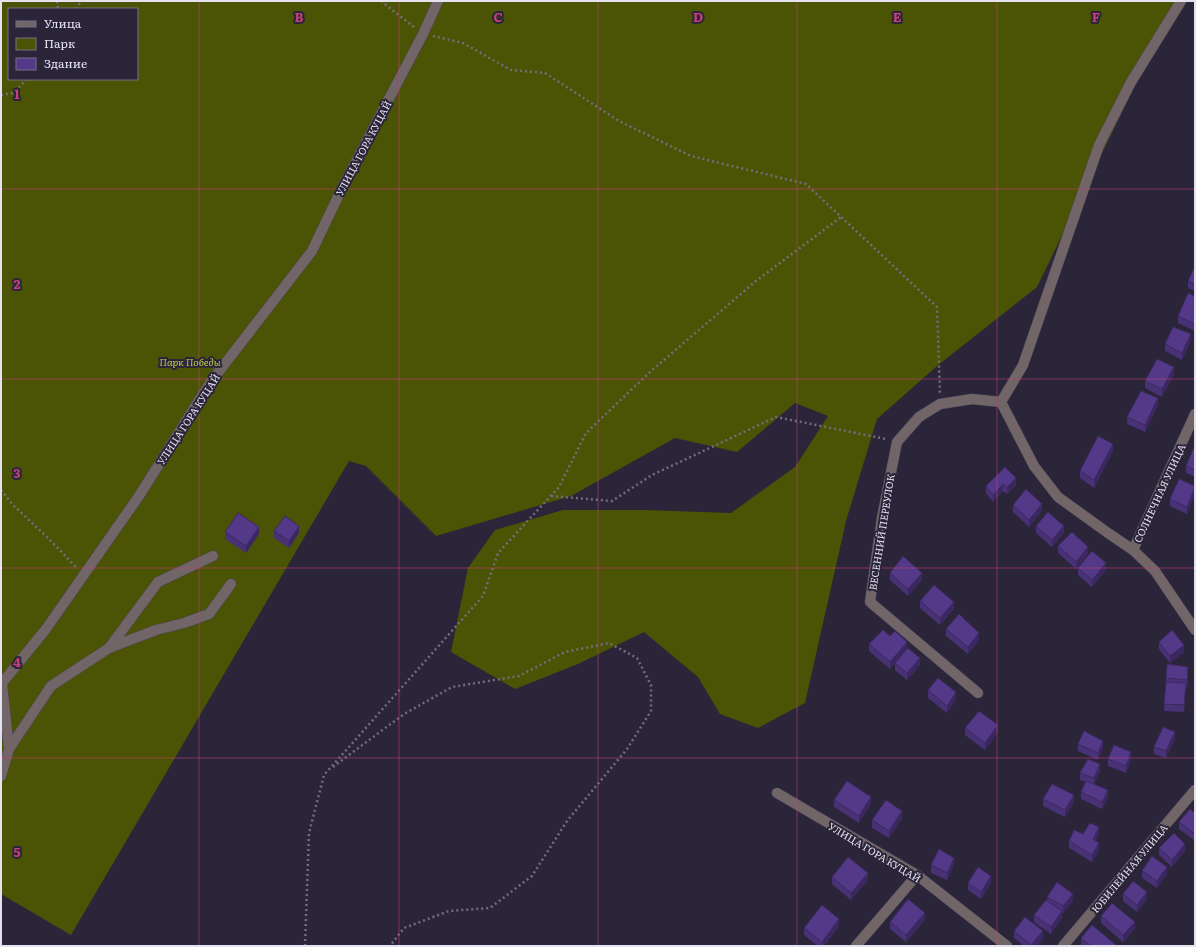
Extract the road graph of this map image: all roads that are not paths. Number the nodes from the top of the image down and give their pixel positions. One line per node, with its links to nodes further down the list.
1 (438, 1): 11 (street, УЛИЦА ГОРА КУЦАЙ)
2 (1181, 1): 3 (street)
3 (1001, 402): 5 (street); 10 (street, ВЕСЕННИЙ ПЕРЕУЛОК)
4 (1195, 414): 5 (street, СОЛНЕЧНАЯ УЛИЦА)
5 (1133, 550): 8 (street)
6 (213, 556): 9 (street)
7 (230, 584): 9 (street)
8 (1195, 630)
9 (109, 648): 11 (street)
10 (978, 693)
11 (9, 749): 12 (street, УЛИЦА ГОРА КУЦАЙ)
12 (1, 776)
13 (1195, 790): 18 (street, ЮБИЛЕЙНАЯ УЛИЦА)
14 (777, 793): 15 (street, УЛИЦА ГОРА КУЦАЙ)
15 (917, 875): 16 (street); 17 (street, УЛИЦА ГОРА КУЦАЙ)
16 (856, 946)
17 (1007, 946)
18 (1063, 946)

